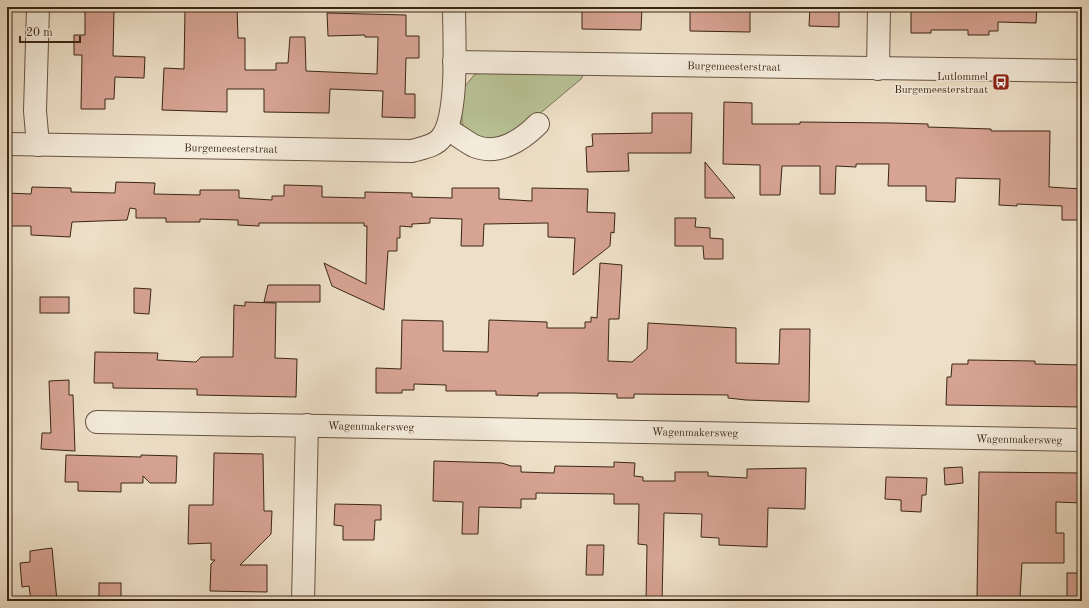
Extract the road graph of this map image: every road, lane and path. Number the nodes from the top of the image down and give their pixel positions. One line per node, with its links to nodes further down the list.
1 (38, 7): 10 (street)
2 (454, 7): 4 (street)
3 (879, 7): 5 (street)
4 (454, 62): 5 (street, Burgemeesterstraat); 8 (street, Burgemeesterstraat)
5 (878, 69): 6 (street, Burgemeesterstraat)
6 (1082, 71)
7 (538, 124): 8 (street)
8 (447, 129): 10 (street, Burgemeesterstraat)
9 (7, 144): 10 (street, Burgemeesterstraat)
10 (38, 145)
11 (97, 422): 12 (street, Wagenmakersweg)
12 (307, 425): 13 (street, Wagenmakersweg); 14 (street)
13 (1082, 440)
14 (303, 601)

